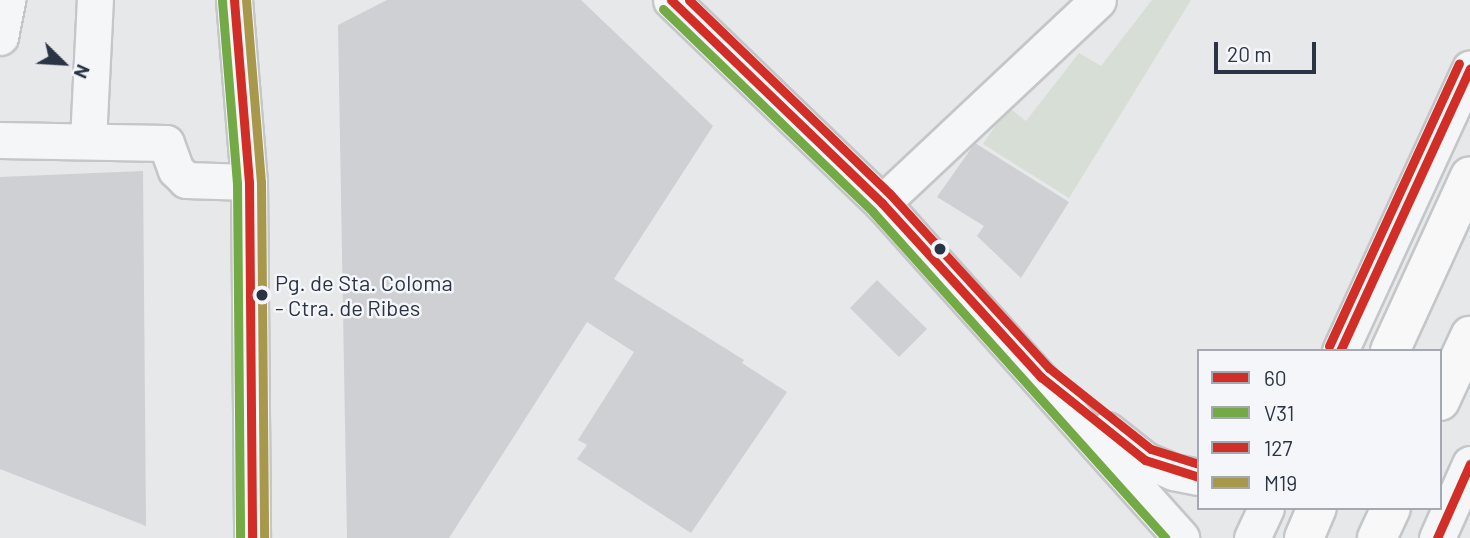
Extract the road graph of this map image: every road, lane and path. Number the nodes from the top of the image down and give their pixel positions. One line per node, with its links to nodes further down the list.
1 (7, 0): 6 (street)
2 (94, 0): 9 (street)
3 (234, 0): 11 (street)
4 (671, 0): 12 (street)
5 (1098, 0): 12 (street)
6 (0, 37)
7 (1470, 68): 14 (street)
8 (0, 140): 9 (street)
9 (88, 141): 11 (street)
10 (1470, 176): 15 (highway)
11 (248, 182): 23 (street)
12 (882, 203): 16 (street)
13 (1470, 336): 17 (highway)
14 (1341, 349)
15 (1391, 349)
16 (1041, 377): 19 (street); 24 (street)
17 (1442, 397)
18 (1470, 464): 28 (street)
19 (1197, 477)
20 (1265, 510): 25 (street)
21 (1316, 510): 26 (highway)
22 (1390, 510): 27 (highway)
23 (252, 538)
24 (1181, 538)
25 (1252, 538)
26 (1304, 538)
27 (1377, 538)
28 (1437, 538)

